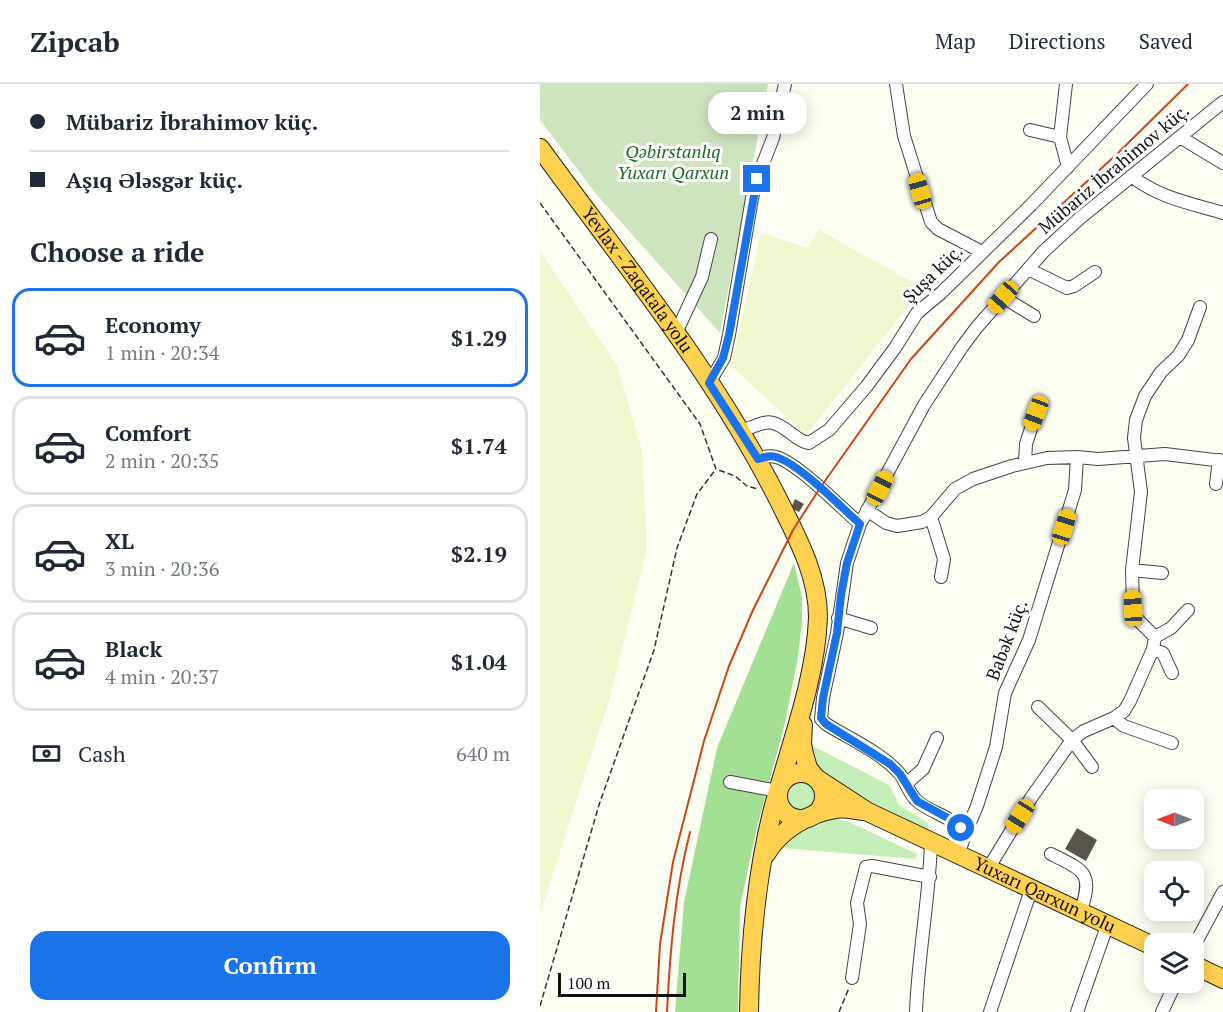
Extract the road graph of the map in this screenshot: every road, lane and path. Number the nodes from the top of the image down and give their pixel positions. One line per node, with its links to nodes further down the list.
1 (785, 84): 23 (street)
2 (896, 84): 16 (street)
3 (1066, 84): 7 (street)
4 (1147, 84): 11 (street, Şuşa küç.)
5 (1223, 102): 8 (street, Mübariz İbrahimov küç.)
6 (1030, 130): 7 (street)
7 (1060, 137): 11 (street)
8 (1180, 137): 10 (street); 12 (street, Mübariz İbrahimov küç.)
9 (540, 148): 22 (highway, Yevlax - Zaqatala yolu)
10 (1223, 163)
11 (1068, 166): 16 (street, Şuşa küç.)
12 (1131, 176): 14 (street); 17 (street, Mübariz İbrahimov küç.)
13 (540, 203): 31 (path)
14 (1223, 213)
15 (711, 239): 22 (street)
16 (982, 252): 25 (street, Şuşa küç.)
17 (1028, 269): 18 (street); 19 (street, Mübariz İbrahimov küç.)
18 (1095, 272)
19 (1003, 297): 21 (street); 34 (street, Mübariz İbrahimov küç.)
20 (1200, 307): 26 (street)
21 (1034, 316)
22 (676, 333): 23 (highway, Yevlax - Zaqatala yolu)
23 (709, 383): 25 (highway, Yevlax - Zaqatala yolu)
24 (1036, 413): 30 (street)
25 (741, 431): 28 (highway, Yevlax - Zaqatala yolu)
26 (1135, 455): 27 (street); 29 (street); 37 (street)
27 (1077, 457): 30 (street); 58 (street, Babək küç.)
28 (758, 459): 33 (highway, Yevlax - Zaqatala yolu); 36 (street)
29 (1221, 461): 32 (street)
30 (1025, 462): 35 (street)
31 (716, 469): 33 (path); 75 (path)
32 (1216, 484)
33 (774, 490): 45 (highway, Yevlax - Zaqatala yolu)
34 (867, 510): 35 (street); 36 (street, Mübariz İbrahimov küç.)
35 (931, 517): 39 (street)
36 (860, 524): 41 (street, Mübariz İbrahimov küç.)
37 (1132, 570): 38 (street); 43 (street)
38 (1162, 573)
39 (941, 577)
40 (1188, 610): 43 (street)
41 (838, 618): 42 (street); 54 (street, Mübariz İbrahimov küç.)
42 (871, 628)
43 (1154, 643): 44 (street); 47 (street)
44 (1172, 673)
45 (808, 681): 52 (highway); 55 (highway)
46 (1038, 707): 49 (street)
47 (1114, 718): 49 (street); 50 (street)
48 (937, 738): 54 (street)
49 (1072, 740): 51 (street); 63 (street)
50 (1172, 743)
51 (1092, 767)
52 (816, 778): 55 (highway); 56 (highway); 57 (highway)
53 (730, 782): 55 (street)
54 (906, 784): 58 (street, Mübariz İbrahimov küç.)
55 (778, 791): 57 (highway); 62 (highway)
56 (868, 812): 57 (highway); 59 (highway, Yuxarı Qarxun yolu)
57 (811, 818): 62 (highway)
58 (965, 834): 61 (street)
59 (931, 844): 61 (highway, Yuxarı Qarxun yolu); 64 (street)
60 (1051, 854): 67 (street)
61 (958, 856): 63 (highway, Yuxarı Qarxun yolu)
62 (762, 863): 76 (highway)
63 (988, 869): 65 (highway, Yuxarı Qarxun yolu)
64 (930, 877): 72 (street); 78 (street)
65 (1030, 890): 67 (highway, Yuxarı Qarxun yolu); 79 (street)
66 (1223, 892): 69 (street)
67 (1080, 914): 68 (highway, Yuxarı Qarxun yolu)
68 (1107, 926): 70 (highway, Yuxarı Qarxun yolu); 80 (street)
69 (1201, 933)
70 (1144, 942)
71 (1204, 970): 73 (highway)
72 (852, 978): 77 (path)
73 (1223, 979)
74 (1171, 993): 81 (street)
75 (540, 1006)
76 (749, 1012)
77 (839, 1012)
78 (916, 1012)
79 (990, 1012)
80 (1077, 1012)
81 (1162, 1012)

